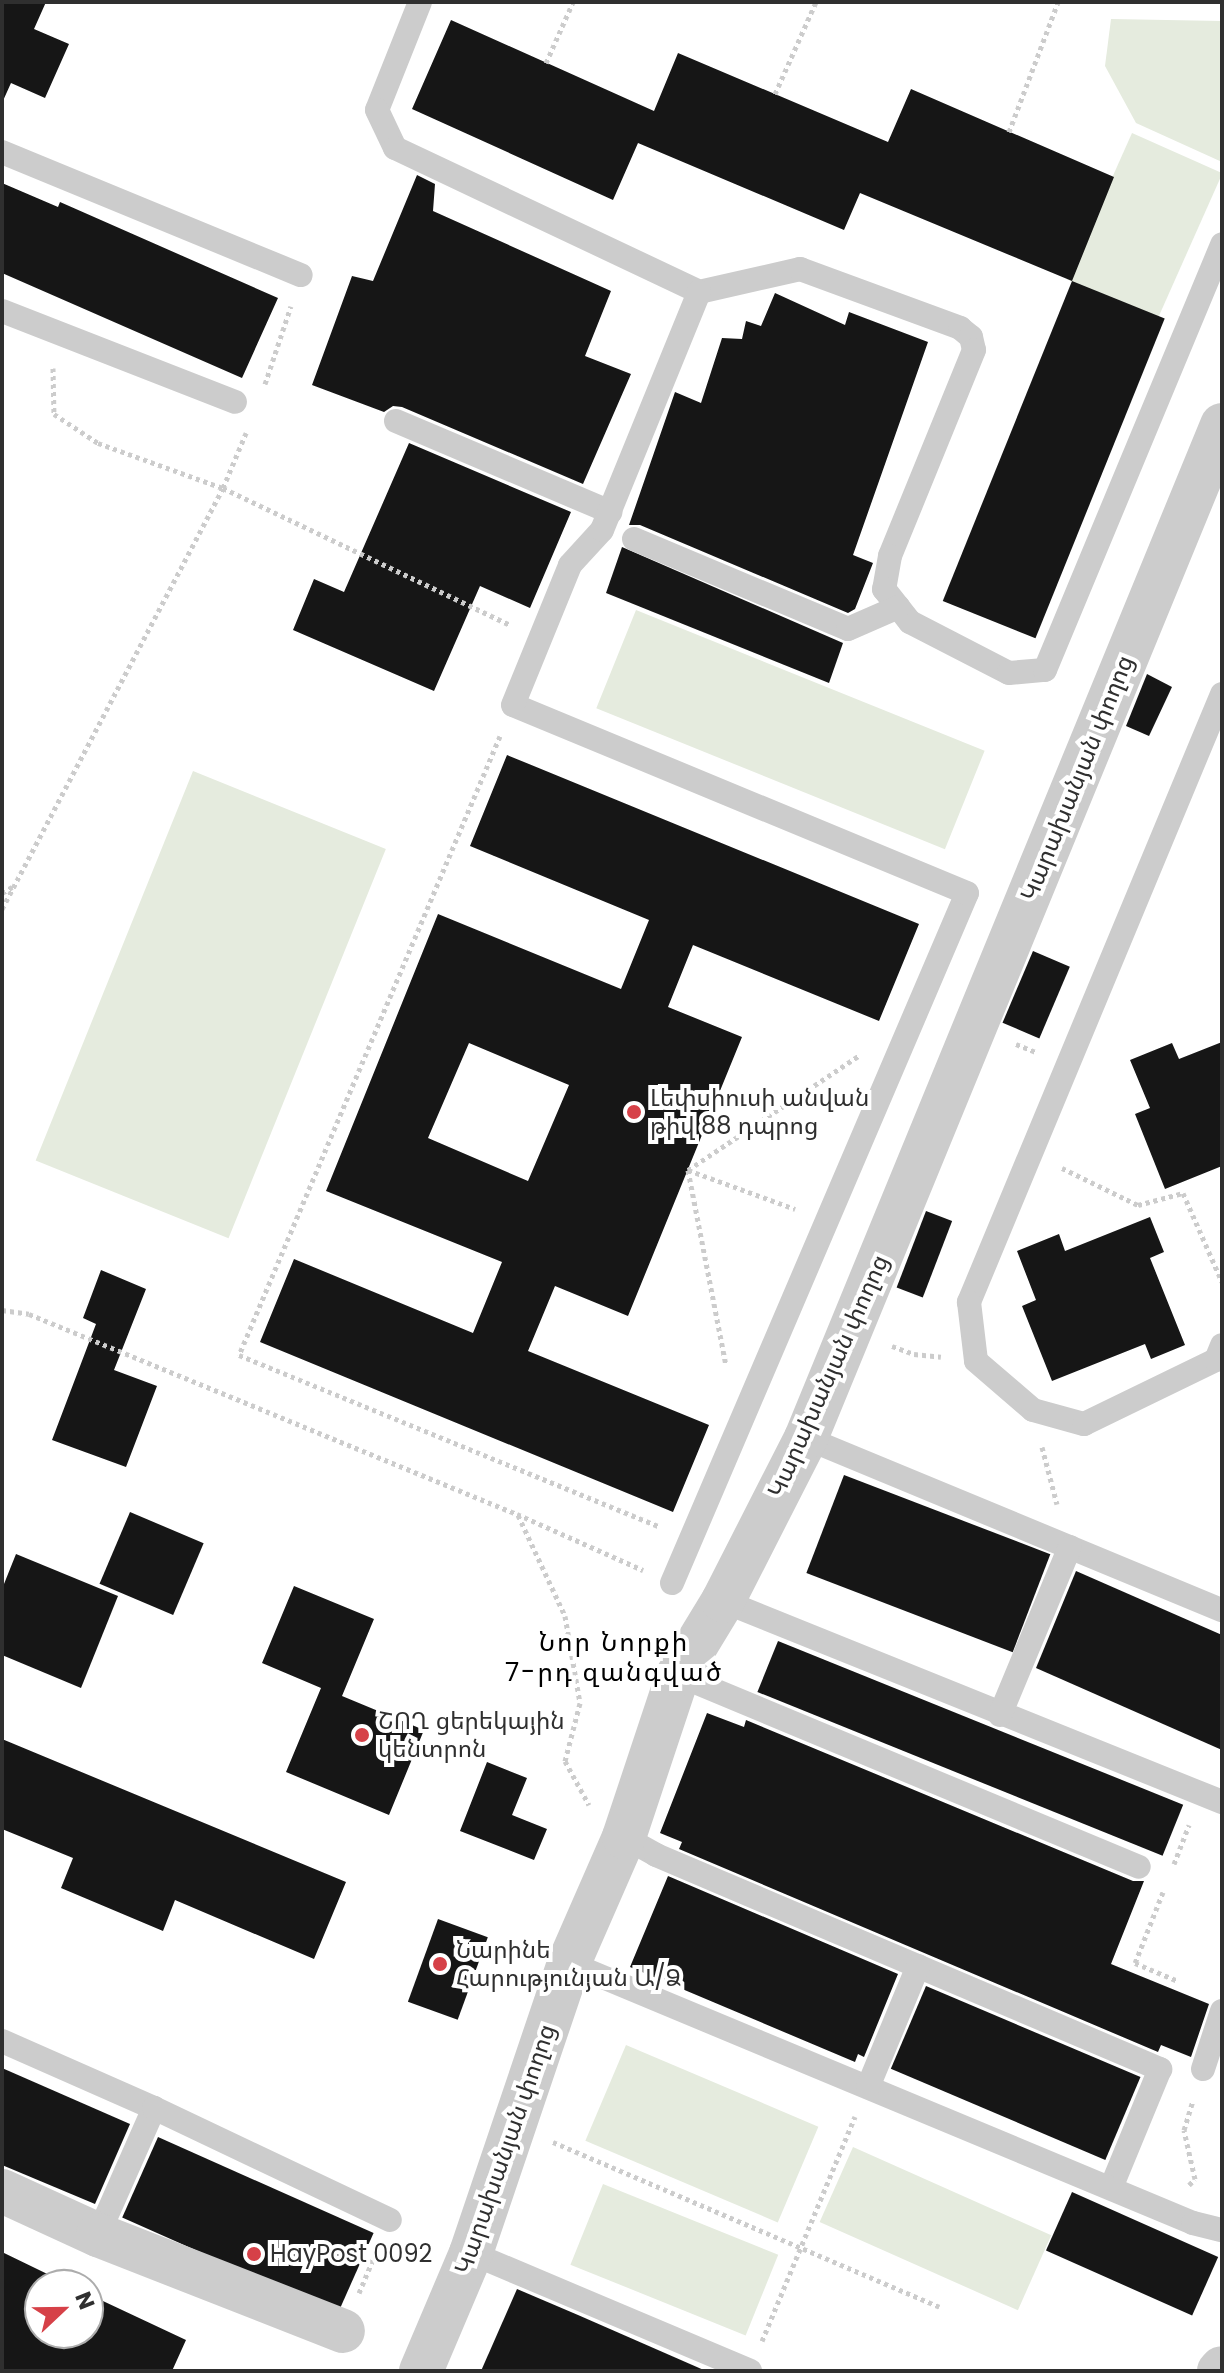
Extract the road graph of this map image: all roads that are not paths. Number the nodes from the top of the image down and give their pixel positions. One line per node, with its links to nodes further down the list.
1 (420, 2): 5 (lane)
2 (2, 152): 4 (lane)
3 (1222, 244): 12 (lane)
4 (301, 275)
5 (699, 292): 10 (lane); 12 (lane)
6 (2, 311): 7 (lane)
7 (245, 406)
8 (396, 421): 10 (lane)
9 (1222, 425): 15 (street, Կարախանյան փողոց)
10 (610, 512): 17 (lane)
11 (634, 539): 12 (lane)
12 (898, 607)
13 (1222, 694): 14 (lane)
14 (1222, 1345)
15 (806, 1438): 16 (lane); 18 (street, Կարախանյան փողոց)
16 (1070, 1547): 19 (lane); 21 (lane)
17 (672, 1583)
18 (723, 1601): 20 (street, Կարախանյան փողոց); 21 (lane)
19 (1222, 1610)
20 (678, 1675): 23 (street, Կարախանյան փողոց); 24 (lane)
21 (1000, 1715): 22 (lane)
22 (1222, 1802)
23 (624, 1837): 25 (street, Կարախանյան փողոց); 26 (lane)
24 (1139, 1867)
25 (569, 1963): 30 (lane); 37 (street, Կարախանյան փողոց)
26 (918, 1966): 30 (lane); 32 (lane)
27 (1222, 2011): 29 (lane)
28 (2, 2041): 31 (lane)
29 (1203, 2069)
30 (868, 2087): 32 (lane)
31 (154, 2108): 34 (lane); 36 (lane)
32 (1111, 2188): 35 (lane)
33 (2, 2191): 36 (street)
34 (390, 2220)
35 (1222, 2230)
36 (98, 2235): 38 (street)
37 (471, 2253): 39 (lane); 40 (street, Կարախանյան փողոց)
38 (343, 2331)
39 (753, 2365)
40 (423, 2370)

